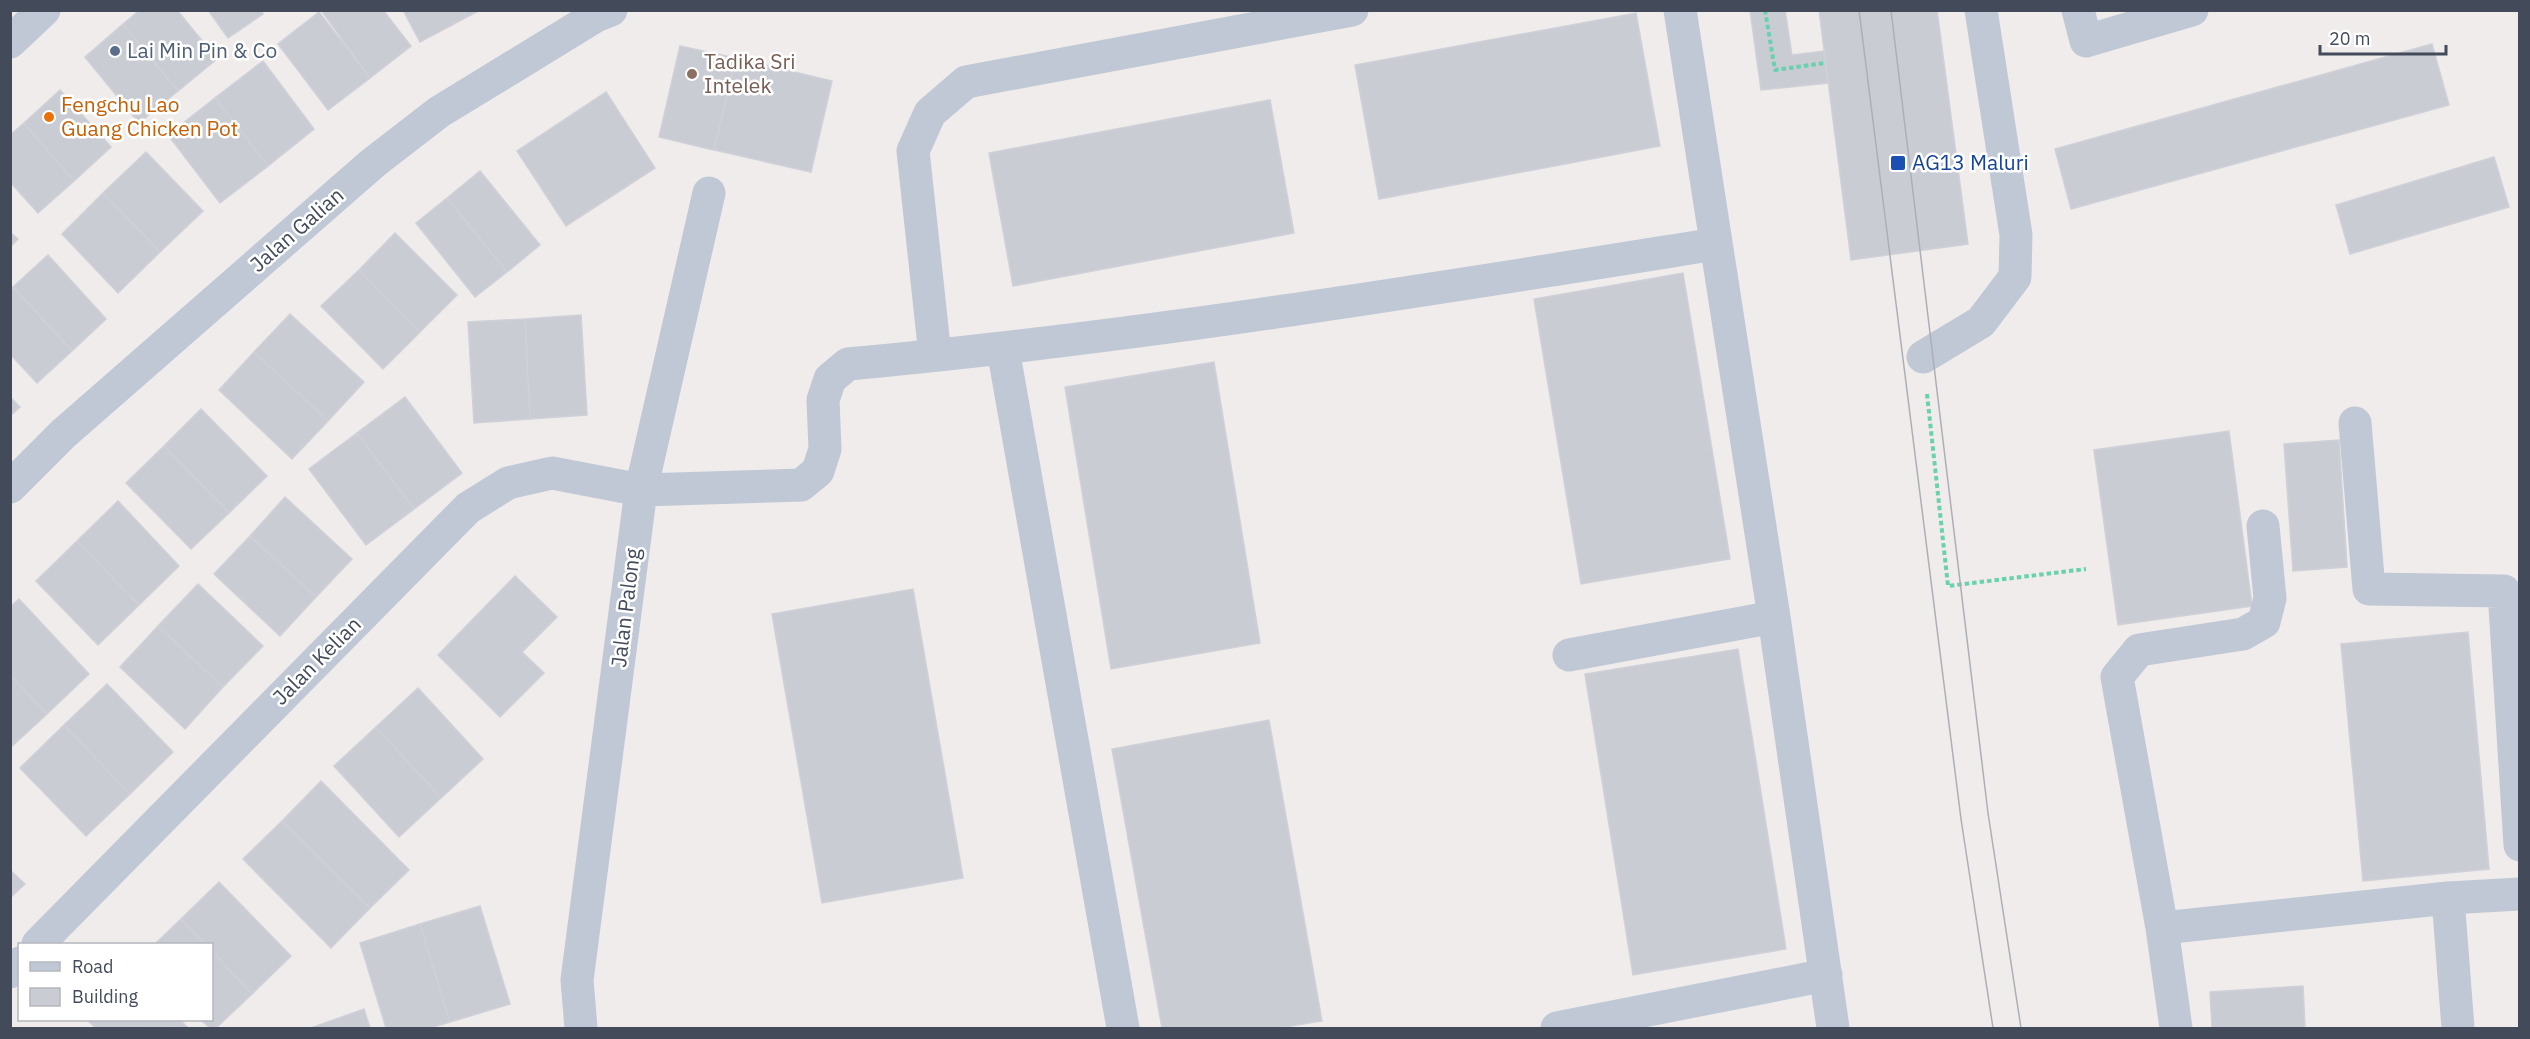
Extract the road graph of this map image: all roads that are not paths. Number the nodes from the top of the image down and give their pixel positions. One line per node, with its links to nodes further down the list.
1 (44, 10): 8 (street)
2 (611, 10): 15 (street, Jalan Galian)
3 (1352, 10): 12 (street)
4 (1680, 10): 10 (street)
5 (1981, 10): 13 (street)
6 (2078, 10): 7 (street)
7 (2193, 10)
8 (10, 42)
9 (709, 193): 16 (street, Jalan Palong)
10 (1716, 244): 11 (street, Jalan Kelian); 18 (street)
11 (1003, 349): 12 (street, Jalan Kelian); 28 (street)
12 (935, 356): 16 (street, Jalan Kelian)
13 (1923, 357)
14 (2355, 423): 20 (street)
15 (10, 487)
16 (641, 490): 24 (street, Jalan Kelian); 27 (street, Jalan Palong)
17 (2263, 526): 23 (street)
18 (1774, 617): 19 (street); 25 (street)
19 (1569, 656)
20 (2520, 845)
21 (2520, 894): 22 (street)
22 (2448, 898): 23 (street); 31 (street)
23 (2162, 928): 30 (street)
24 (40, 943)
25 (1826, 975): 26 (street); 29 (street)
26 (1568, 1028)
27 (581, 1029)
28 (1123, 1029)
29 (1833, 1029)
30 (2176, 1029)
31 (2458, 1029)

